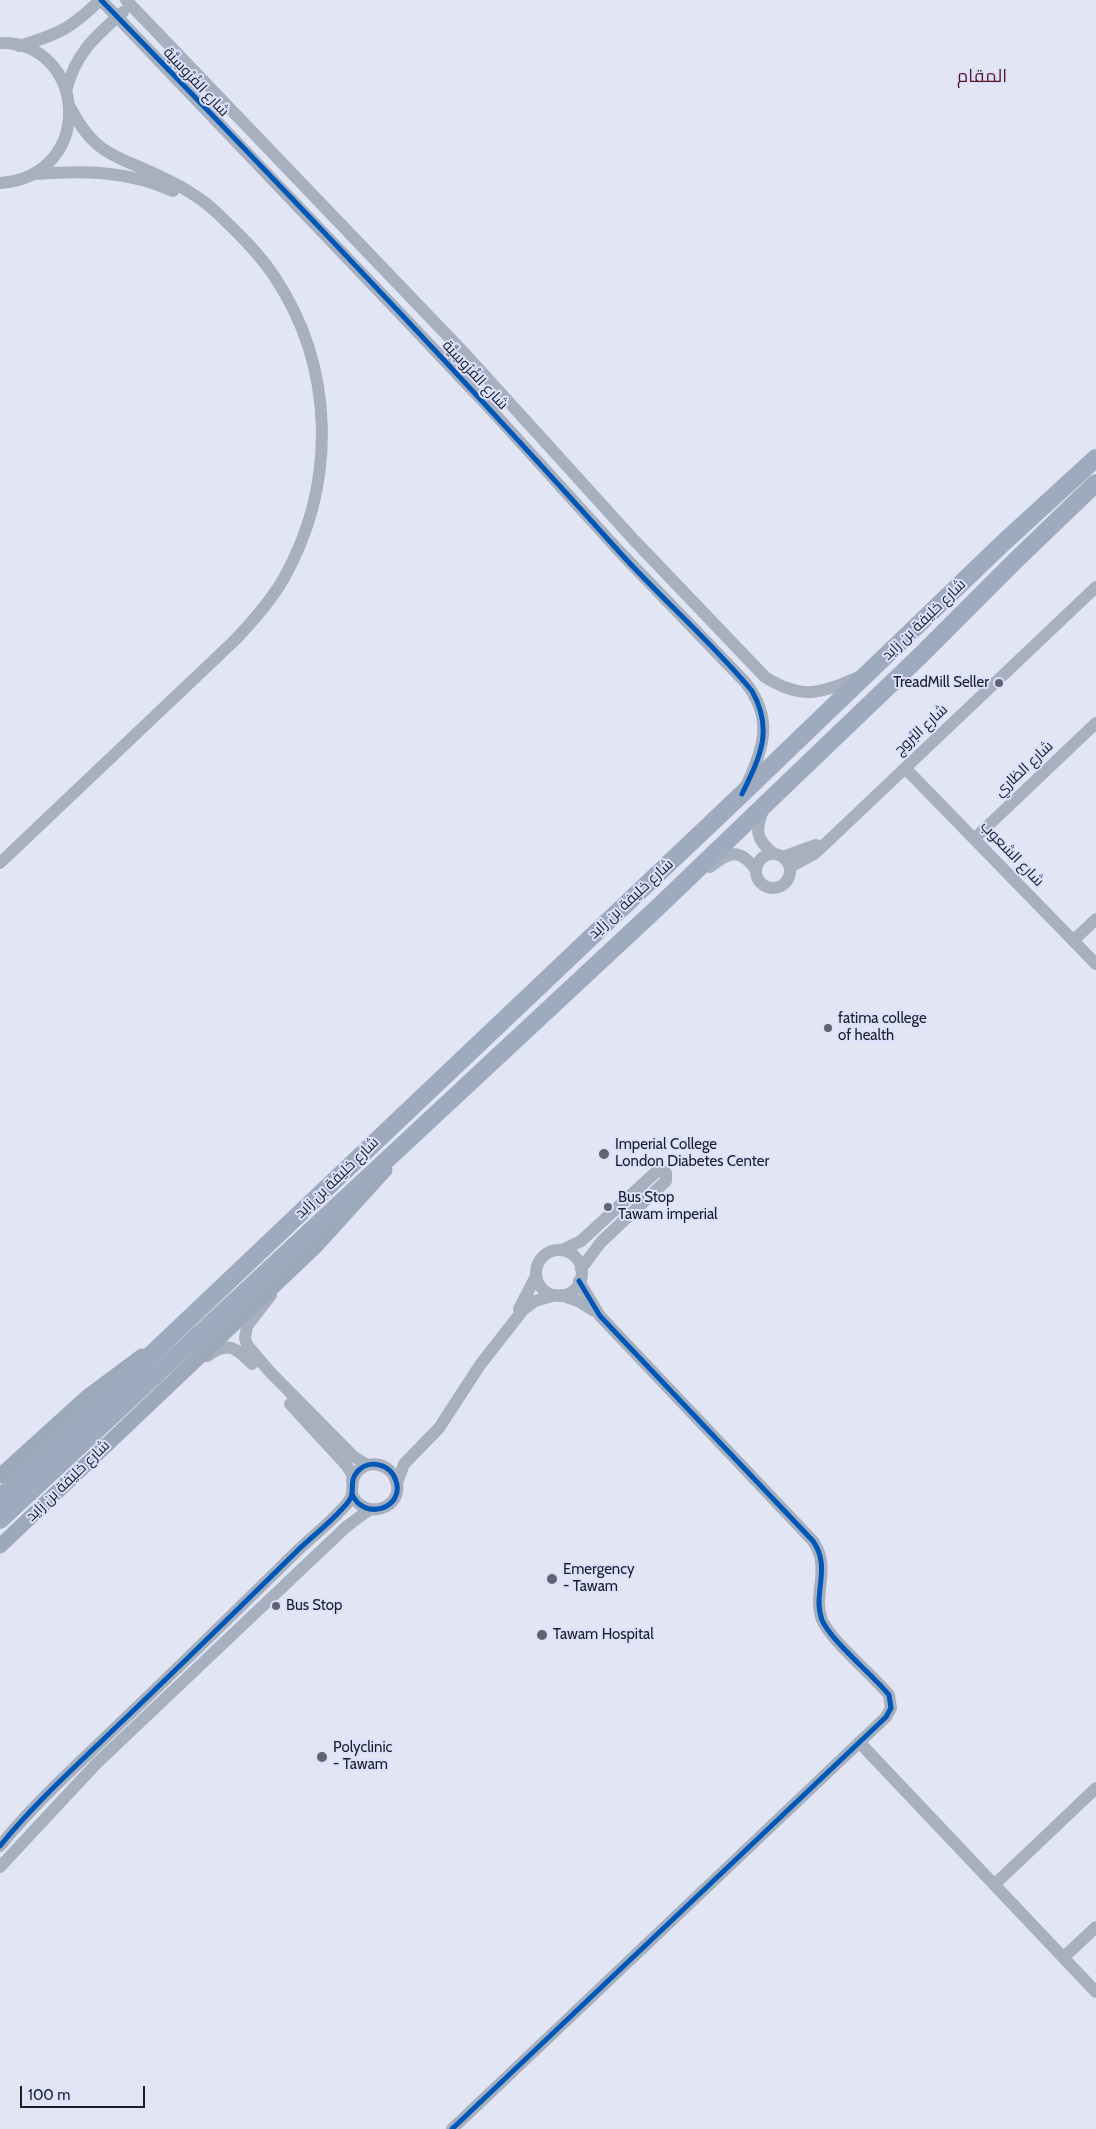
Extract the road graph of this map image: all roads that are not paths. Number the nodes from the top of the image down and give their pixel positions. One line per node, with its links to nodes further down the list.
1 (100, 0): 3 (street, شارع الفُرُوسِيَّة); 4 (street)
2 (129, 2): 3 (street); 11 (street, شارع الفُرُوسِيَّة)
3 (117, 17): 5 (street); 10 (street, شارع الفُرُوسِيَّة)
4 (6, 43): 5 (street)
5 (66, 91): 6 (street)
6 (70, 105): 7 (street); 9 (street)
7 (34, 175): 8 (street); 9 (street)
8 (0, 183)
9 (221, 218): 22 (street)
10 (393, 306): 11 (street); 18 (street, شارع الفُرُوسِيَّة)
11 (468, 356): 15 (street, شارع الفُرُوسِيَّة)
12 (1096, 458): 15 (highway, شارع خليفة بن زايد)
13 (1096, 483): 19 (highway, شارع خليفة بن زايد)
14 (1096, 587): 17 (street, شارع البُروج)
15 (870, 672): 18 (highway, شارع خليفة بن زايد)
16 (1096, 723): 20 (street, شارع الظاري)
17 (905, 768): 20 (street, شارع الشعوب); 21 (street, شارع البُروج)
18 (742, 794): 35 (highway, شارع خليفة بن زايد)
19 (766, 803): 21 (street); 24 (highway, شارع خليفة بن زايد)
20 (974, 838): 26 (street, شارع الشعوب)
21 (782, 859): 23 (street); 23 (street)
22 (0, 863)
23 (756, 870): 24 (street)
24 (655, 910): 28 (highway, شارع خليفة بن زايد)
25 (1096, 920): 26 (street)
26 (1074, 940): 27 (street, شارع الشعوب)
27 (1096, 964)
28 (410, 1138): 32 (main road, شارع خليفة بن زايد); 43 (highway, شارع خليفة بن زايد)
29 (562, 1250): 30 (street); 30 (street); 31 (street)
30 (580, 1275): 33 (street); 34 (street)
31 (536, 1276): 33 (street); 37 (street)
32 (278, 1284): 36 (main road, شارع خليفة بن زايد); 37 (street)
33 (558, 1295): 34 (street); 39 (street)
34 (600, 1316): 47 (street)
35 (166, 1341): 38 (main road, شارع خليفة بن زايد); 41 (highway, شارع خليفة بن زايد)
36 (193, 1363): 40 (street); 44 (main road, شارع خليفة بن زايد)
37 (373, 1465): 39 (street); 40 (street)
38 (0, 1476)
39 (397, 1483): 42 (street)
40 (352, 1487): 42 (street); 45 (street)
41 (0, 1498)
42 (370, 1509): 46 (street)
43 (0, 1520)
44 (0, 1546)
45 (226, 1621): 46 (street); 49 (street)
46 (210, 1655): 50 (street)
47 (859, 1742): 51 (street); 55 (street)
48 (1096, 1788): 51 (street)
49 (0, 1846)
50 (0, 1867)
51 (995, 1884): 53 (street)
52 (1096, 1927): 53 (street)
53 (1064, 1957): 54 (street)
54 (1096, 1992)
55 (452, 2129)

